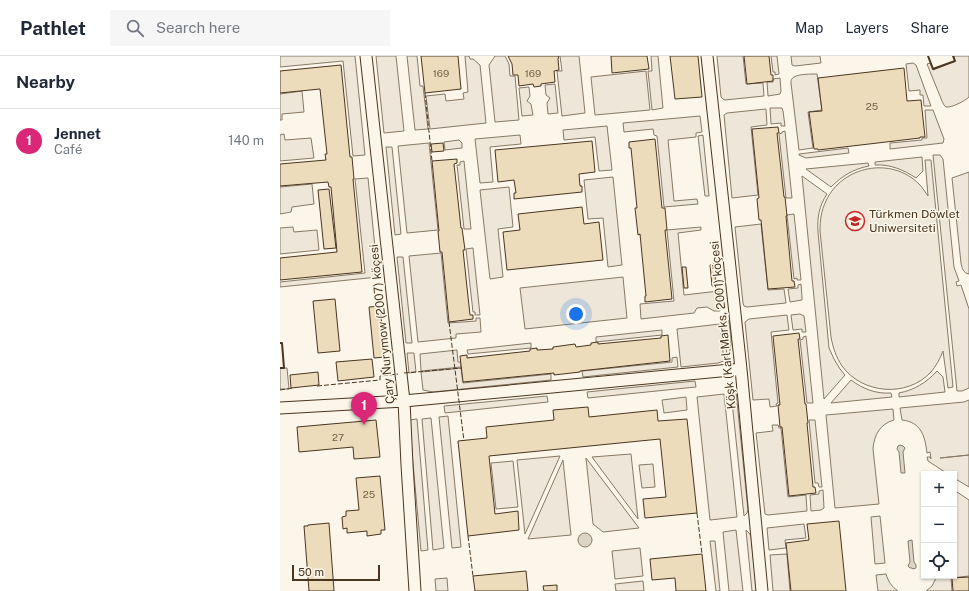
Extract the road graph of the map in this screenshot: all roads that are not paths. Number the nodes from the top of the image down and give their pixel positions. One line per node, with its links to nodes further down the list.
1 (366, 56): 4 (street, Çary Nurymow (2007) köçesi)
2 (707, 56): 3 (street, Köşk (Karl Marks, 2001) köçesi)
3 (741, 369): 4 (street); 7 (street, Köşk (Karl Marks, 2001) köçesi)
4 (404, 401): 5 (street); 6 (street, Çary Nurymow (2007) köçesi)
5 (280, 408)
6 (415, 591)
7 (762, 591)

